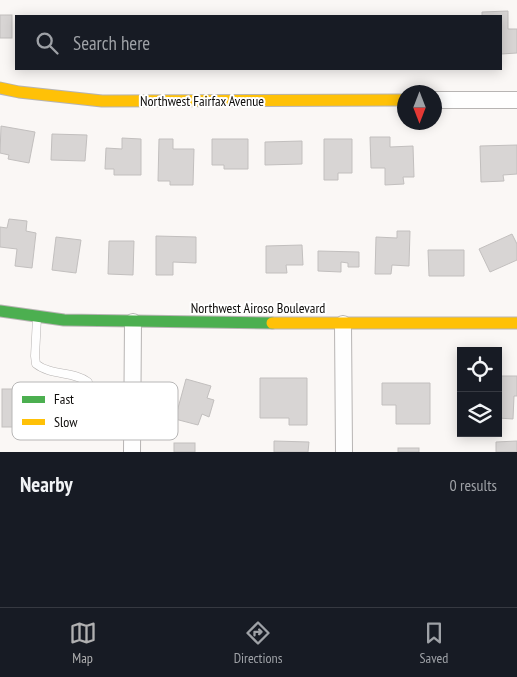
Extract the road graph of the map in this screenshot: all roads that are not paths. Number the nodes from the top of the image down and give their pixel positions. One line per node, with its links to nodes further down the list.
1 (0, 88): 2 (main road, Northwest Fairfax Avenue)
2 (397, 100)
3 (442, 100): 4 (street)
4 (517, 100)
5 (0, 311): 6 (main road, Northwest Airoso Boulevard)
6 (37, 316): 7 (main road, Northwest Airoso Boulevard); 10 (lane)
7 (132, 322): 9 (main road, Northwest Airoso Boulevard); 11 (street)
8 (517, 323): 9 (main road, Northwest Airoso Boulevard)
9 (343, 324): 12 (street)
10 (88, 382)
11 (132, 382)
12 (344, 452)

